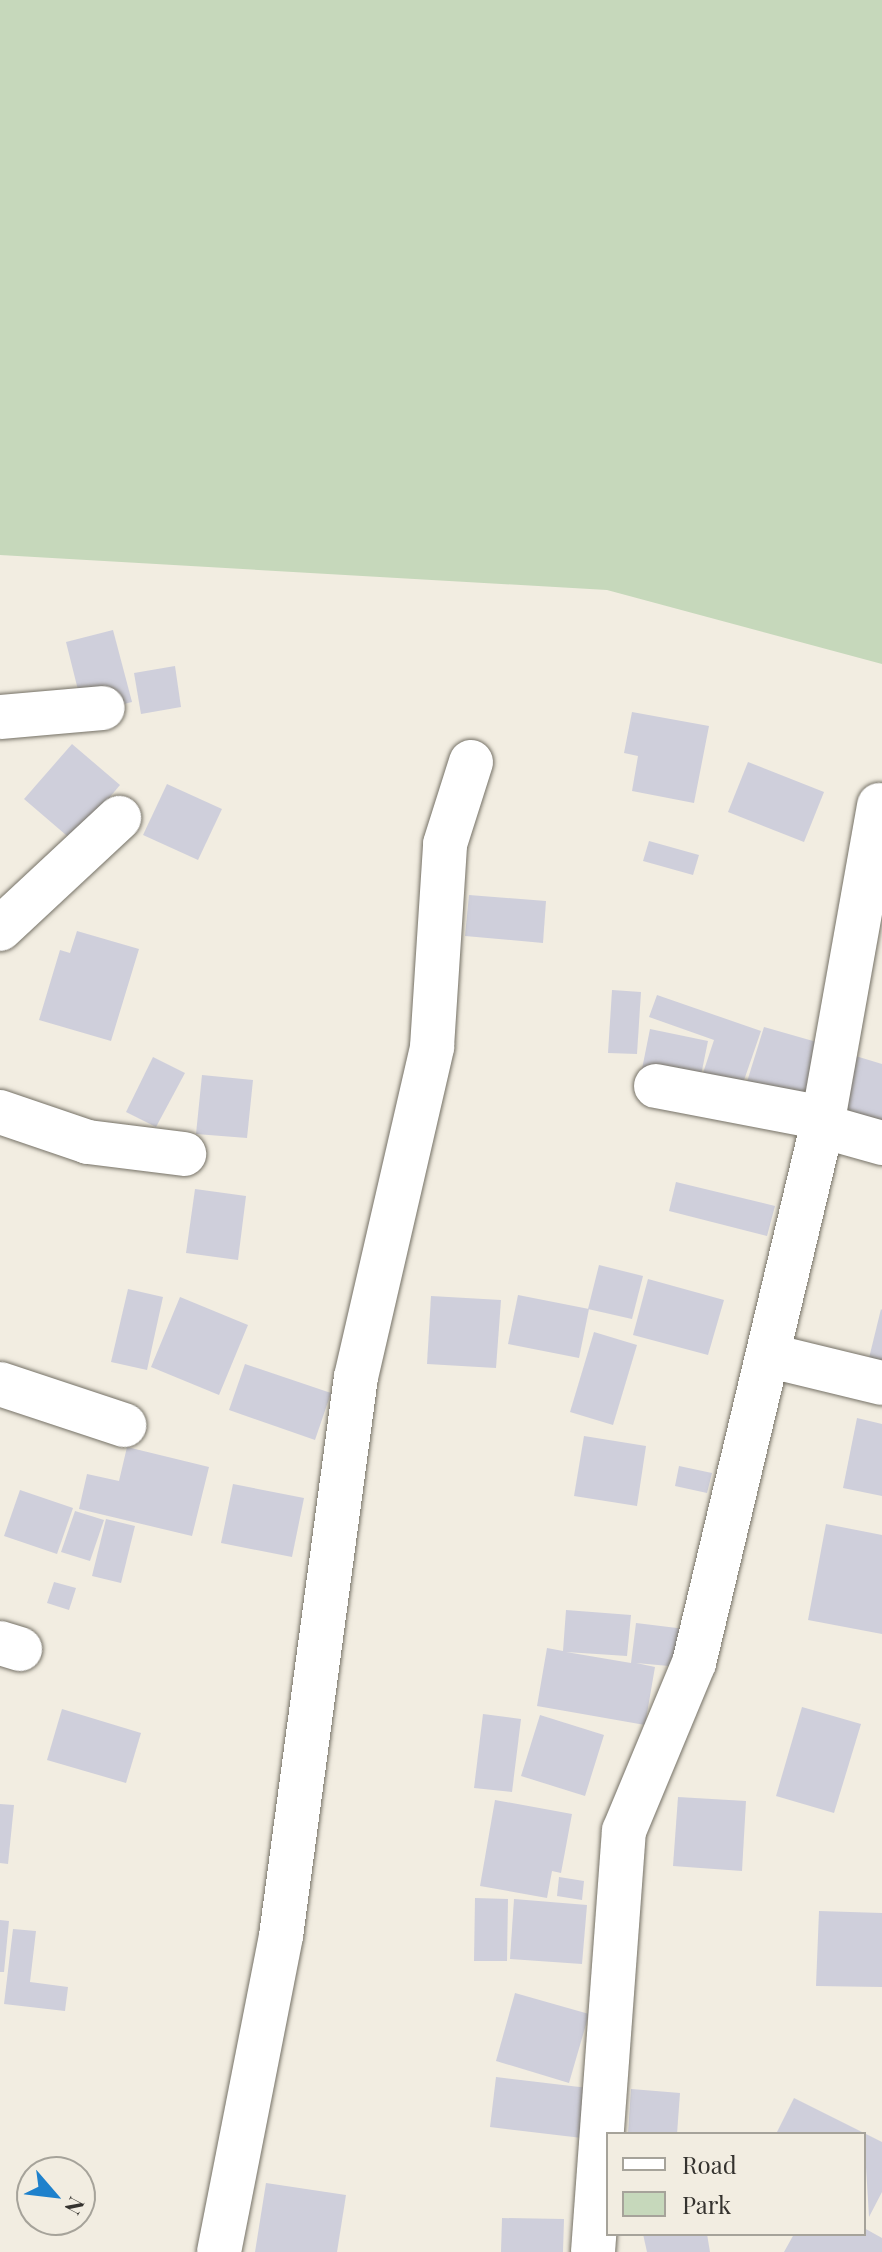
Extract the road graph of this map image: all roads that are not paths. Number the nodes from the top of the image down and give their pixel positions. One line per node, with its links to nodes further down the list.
1 (103, 708): 2 (street)
2 (0, 717)
3 (471, 762): 17 (street)
4 (879, 805): 6 (street)
5 (119, 818): 7 (street)
6 (869, 921): 10 (street)
7 (0, 929)
8 (656, 1086): 10 (street)
9 (0, 1112): 12 (street)
10 (822, 1122): 11 (street); 13 (street)
11 (882, 1143)
12 (184, 1154)
13 (771, 1356): 14 (street); 18 (street)
14 (882, 1383)
15 (0, 1384): 16 (street)
16 (124, 1425)
17 (219, 2252)
18 (593, 2252)

